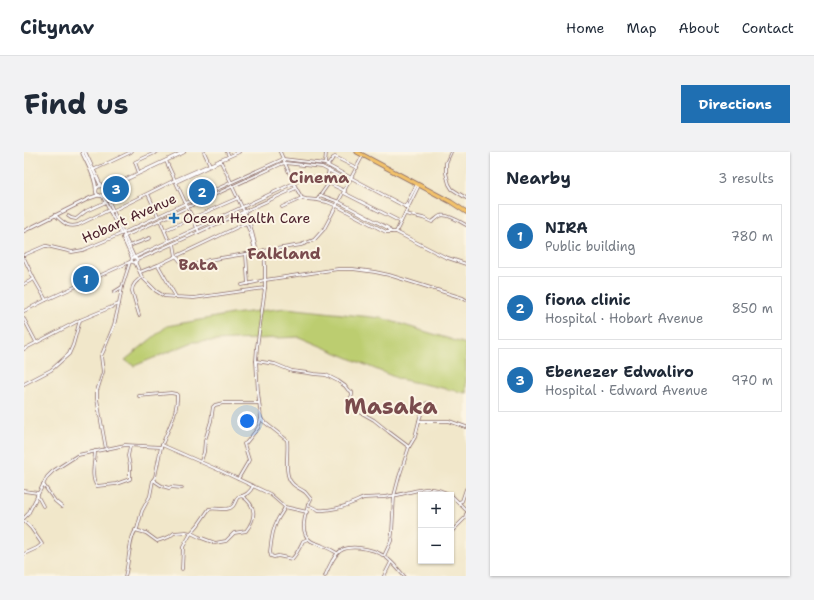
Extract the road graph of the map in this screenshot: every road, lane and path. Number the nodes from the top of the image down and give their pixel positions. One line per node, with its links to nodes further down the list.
1 (84, 152): 23 (street); 38 (street)
2 (131, 152): 23 (street)
3 (157, 152): 25 (street)
4 (184, 152): 15 (street)
5 (204, 152): 19 (street)
6 (227, 152): 13 (street)
7 (239, 152): 13 (street)
8 (280, 152): 14 (street)
9 (326, 152): 18 (street)
10 (357, 152): 12 (main road)
11 (451, 152): 46 (street)
12 (364, 155): 22 (street); 34 (main road)
13 (229, 156): 16 (street)
14 (283, 159): 17 (street); 18 (street); 30 (street, Hobart Avenue)
15 (166, 160): 25 (street); 27 (street)
16 (220, 161): 19 (street); 27 (street); 30 (street)
17 (285, 163): 21 (street); 31 (street); 36 (street, Hobart Avenue)
18 (324, 163): 20 (street); 21 (street)
19 (210, 165): 27 (street)
20 (328, 165): 22 (street); 26 (street)
21 (322, 167): 24 (street)
22 (357, 168): 26 (street)
23 (93, 170): 35 (street)
24 (329, 170): 28 (street); 29 (street)
25 (139, 173): 33 (street)
26 (351, 178): 29 (street); 54 (street)
27 (176, 181): 41 (street); 50 (street)
28 (326, 181): 31 (street); 32 (street)
29 (349, 181): 39 (street)
30 (231, 183): 36 (street); 50 (street, Hobart Avenue)
31 (294, 183): 37 (street); 53 (street)
32 (329, 183): 39 (street); 42 (street)
33 (116, 184): 35 (street); 40 (street)
34 (418, 185): 54 (street); 56 (street); 59 (main road)
35 (102, 186): 38 (street); 40 (street)
36 (232, 186): 44 (street); 52 (street, Hobart Avenue)
37 (296, 188): 45 (street); 58 (street)
38 (96, 191): 40 (street); 43 (street)
39 (344, 192): 49 (street); 66 (street)
40 (103, 194): 43 (street); 48 (street); 57 (street)
41 (148, 194): 57 (street); 63 (street)
42 (320, 195): 47 (street); 49 (street)
43 (90, 198): 61 (street)
44 (238, 198): 53 (street); 64 (street)
45 (302, 198): 47 (street); 55 (street)
46 (466, 198)
47 (317, 200): 51 (street)
48 (106, 202): 57 (street); 62 (street)
49 (339, 202): 51 (street); 73 (street)
50 (186, 203): 52 (street); 63 (street, Hobart Avenue)
51 (337, 206): 73 (street); 81 (street)
52 (188, 207): 64 (street); 65 (street, Hobart Avenue)
53 (242, 207): 58 (street); 69 (street)
54 (405, 207): 56 (street)
55 (282, 208)
56 (408, 208): 60 (street)
57 (111, 211): 61 (street); 75 (street)
58 (243, 212): 67 (street); 72 (street); 82 (street)
59 (466, 212)
60 (405, 214): 66 (street); 68 (street)
61 (55, 216): 71 (street)
62 (68, 216)
63 (158, 216): 75 (street, Hobart Avenue)
64 (192, 218): 69 (street); 70 (street)
65 (160, 220): 70 (street); 76 (street, Hobart Avenue)
66 (401, 222): 74 (street)
67 (246, 223): 82 (street); 84 (street)
68 (466, 225)
69 (197, 228): 72 (street); 78 (street)
70 (165, 230): 78 (street)
71 (24, 231)
72 (199, 232): 79 (street)
73 (391, 232): 74 (street)
74 (396, 232): 88 (street)
75 (122, 233): 76 (street); 85 (street, Hobart Avenue)
76 (124, 237): 80 (street); 86 (street)
77 (150, 238): 80 (street)
78 (169, 241): 86 (street)
79 (174, 244): 84 (street); 87 (street)
80 (129, 246): 86 (street)
81 (264, 250): 82 (street); 93 (street)
82 (256, 253): 83 (street)
83 (246, 254): 84 (street); 95 (street)
84 (176, 256): 89 (street)
85 (24, 257): 92 (street)
86 (133, 259): 87 (street); 87 (street); 97 (street); 101 (street)
87 (136, 261): 90 (street)
88 (466, 264)
89 (158, 265): 90 (street); 100 (street)
90 (140, 272): 91 (street)
91 (142, 277): 100 (street); 105 (street)
92 (34, 278): 94 (street); 101 (street)
93 (265, 280): 95 (street); 98 (street); 102 (street)
94 (24, 284)
95 (248, 284): 96 (street)
96 (242, 285)
97 (122, 287): 99 (street); 103 (street)
98 (265, 288): 100 (street); 110 (street)
99 (114, 292)
100 (176, 297)
101 (46, 300): 104 (street)
102 (466, 300)
103 (119, 304): 107 (street); 121 (street)
104 (24, 311)
105 (139, 315)
106 (24, 319): 108 (street)
107 (80, 320): 108 (street); 111 (street)
108 (36, 342): 109 (street)
109 (24, 349)
110 (256, 361): 113 (street); 120 (street)
111 (24, 384)
112 (140, 396): 119 (street)
113 (259, 403): 115 (street); 123 (street)
114 (427, 403): 116 (street)
115 (261, 418): 124 (street); 137 (street)
116 (419, 421): 117 (street); 120 (street)
117 (466, 427)
118 (130, 446): 119 (street); 121 (street); 122 (street)
119 (162, 446): 123 (street); 125 (street)
120 (409, 447): 134 (street)
121 (106, 449): 122 (street)
122 (95, 451): 126 (street)
123 (201, 462): 124 (street)
124 (238, 479): 127 (street)
125 (153, 480): 128 (street); 147 (street)
126 (43, 484): 132 (street); 140 (street)
127 (253, 486): 133 (street); 139 (street)
128 (182, 488)
129 (466, 489): 136 (street)
130 (24, 491): 132 (street)
131 (443, 492): 134 (street)
132 (38, 494): 138 (street); 144 (street)
133 (242, 496): 148 (street); 148 (street)
134 (394, 496): 137 (street); 152 (street)
135 (454, 498): 136 (street)
136 (458, 503): 141 (street)
137 (308, 505): 142 (street)
138 (43, 506)
139 (285, 507): 142 (street); 149 (street)
140 (62, 508)
141 (466, 510)
142 (307, 512): 149 (street)
143 (466, 514): 146 (street)
144 (24, 518)
145 (24, 521): 151 (street)
146 (454, 528)
147 (134, 530): 148 (street); 157 (street)
148 (191, 533): 156 (street)
149 (308, 539): 150 (street)
150 (337, 553): 152 (street); 158 (street)
151 (24, 554)
152 (384, 556): 153 (street)
153 (388, 558): 154 (street); 155 (street)
154 (391, 562): 155 (street); 160 (street)
155 (389, 565): 159 (street)
156 (182, 570)
157 (125, 576)
158 (325, 576)
159 (384, 576)
160 (404, 576)

